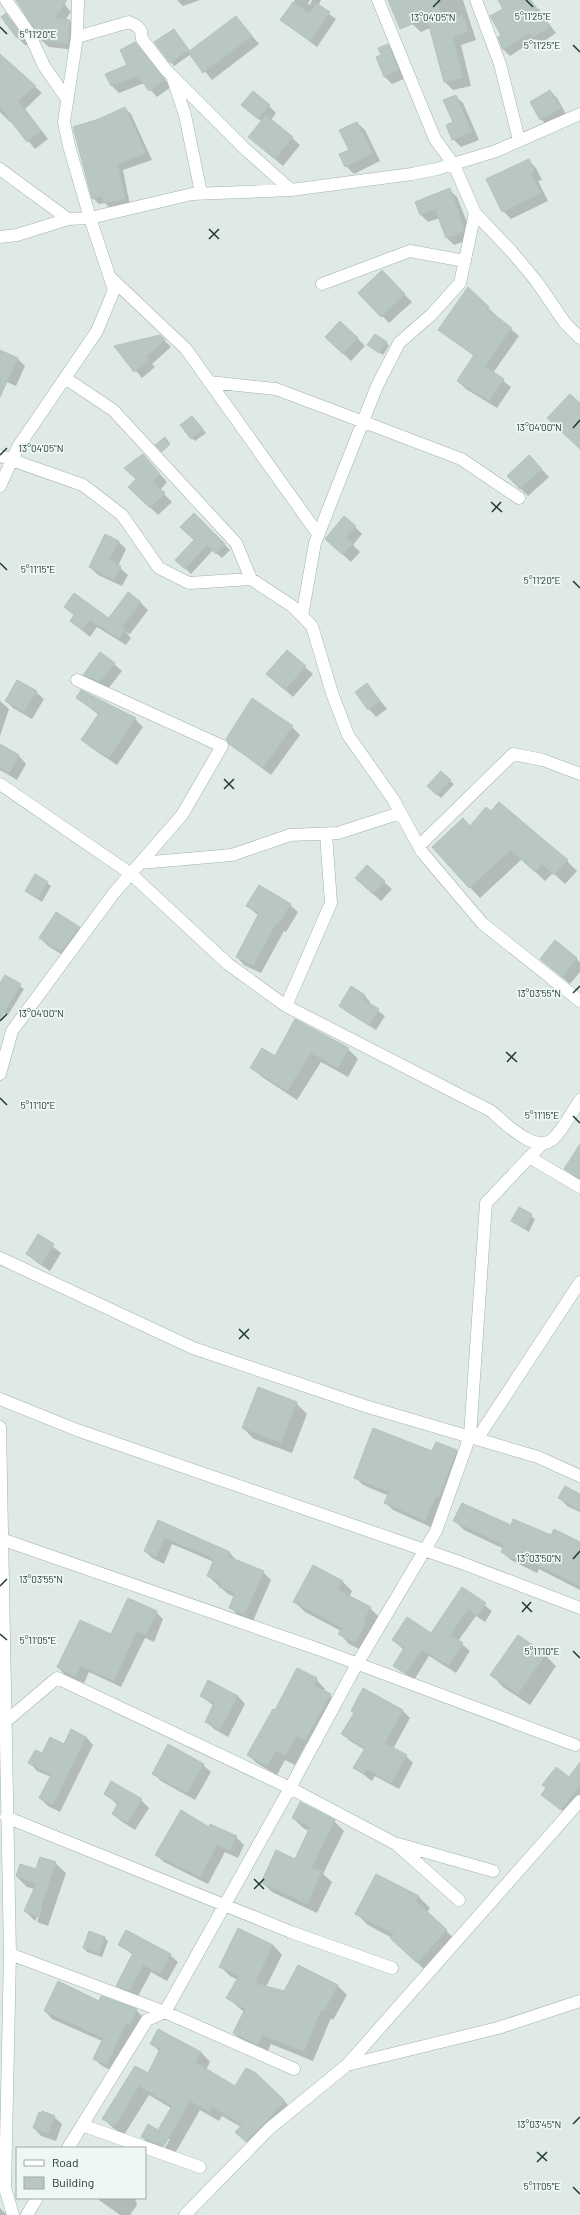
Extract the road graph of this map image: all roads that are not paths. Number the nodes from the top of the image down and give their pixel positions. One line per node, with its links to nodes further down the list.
1 (6, 0): 7 (street)
2 (78, 0): 5 (street)
3 (378, 0): 12 (street)
4 (476, 0): 11 (street)
5 (77, 38): 6 (street); 7 (street)
6 (173, 77): 14 (street); 15 (street)
7 (67, 99): 17 (street)
8 (580, 114): 9 (street)
9 (560, 122): 10 (street); 11 (street)
10 (580, 124)
11 (519, 140): 12 (street)
12 (454, 165): 14 (street); 16 (street)
13 (0, 169): 18 (street)
14 (291, 190): 15 (street)
15 (201, 193): 17 (street)
16 (475, 213): 20 (street); 23 (street)
17 (90, 218): 18 (street); 21 (street)
18 (68, 219): 19 (street)
19 (0, 237)
20 (465, 261): 22 (street); 26 (street)
21 (109, 276): 24 (street); 25 (street)
22 (322, 284)
23 (580, 338)
24 (65, 378): 28 (street); 32 (street)
25 (209, 382): 26 (street); 31 (street)
26 (362, 421): 30 (street); 31 (street)
27 (0, 456): 28 (street)
28 (12, 460): 29 (street); 32 (street)
29 (0, 486)
30 (519, 498)
31 (318, 534): 33 (street)
32 (251, 579): 33 (street)
33 (302, 616): 37 (street)
34 (77, 680): 40 (street)
35 (580, 774): 39 (street)
36 (0, 784): 41 (street)
37 (400, 813): 38 (street); 39 (street)
38 (326, 834): 40 (street); 43 (street)
39 (419, 846): 42 (street)
40 (140, 863): 41 (street)
41 (131, 874): 43 (street); 44 (street)
42 (580, 1001)
43 (286, 1006): 46 (street)
44 (0, 1074)
45 (580, 1100): 46 (street)
46 (542, 1144): 47 (street)
47 (530, 1157): 48 (street); 53 (street)
48 (580, 1188)
49 (0, 1258): 53 (street)
50 (580, 1282): 53 (street)
51 (0, 1399): 56 (street)
52 (0, 1427): 55 (street)
53 (474, 1438): 54 (street); 56 (street)
54 (580, 1476)
55 (4, 1540): 58 (street); 59 (street)
56 (425, 1550): 57 (street); 58 (street)
57 (580, 1608)
58 (357, 1664): 60 (street); 61 (street)
59 (5, 1722): 61 (street); 63 (street)
60 (575, 1745)
61 (290, 1788): 64 (street); 67 (street)
62 (580, 1801): 72 (street)
63 (6, 1816): 67 (street); 68 (street)
64 (396, 1844): 65 (street); 66 (street)
65 (493, 1871)
66 (459, 1900)
67 (225, 1905): 69 (street); 71 (street)
68 (10, 1954): 71 (street); 80 (street)
69 (392, 1968)
70 (580, 2001): 72 (street)
71 (165, 2012): 73 (street); 74 (street)
72 (347, 2065): 82 (street)
73 (294, 2069)
74 (82, 2125): 75 (street); 76 (street)
75 (69, 2147)
76 (144, 2147)
77 (146, 2148): 78 (street)
78 (200, 2167)
79 (36, 2199): 81 (street)
80 (13, 2215)
81 (27, 2215)
82 (185, 2215)

